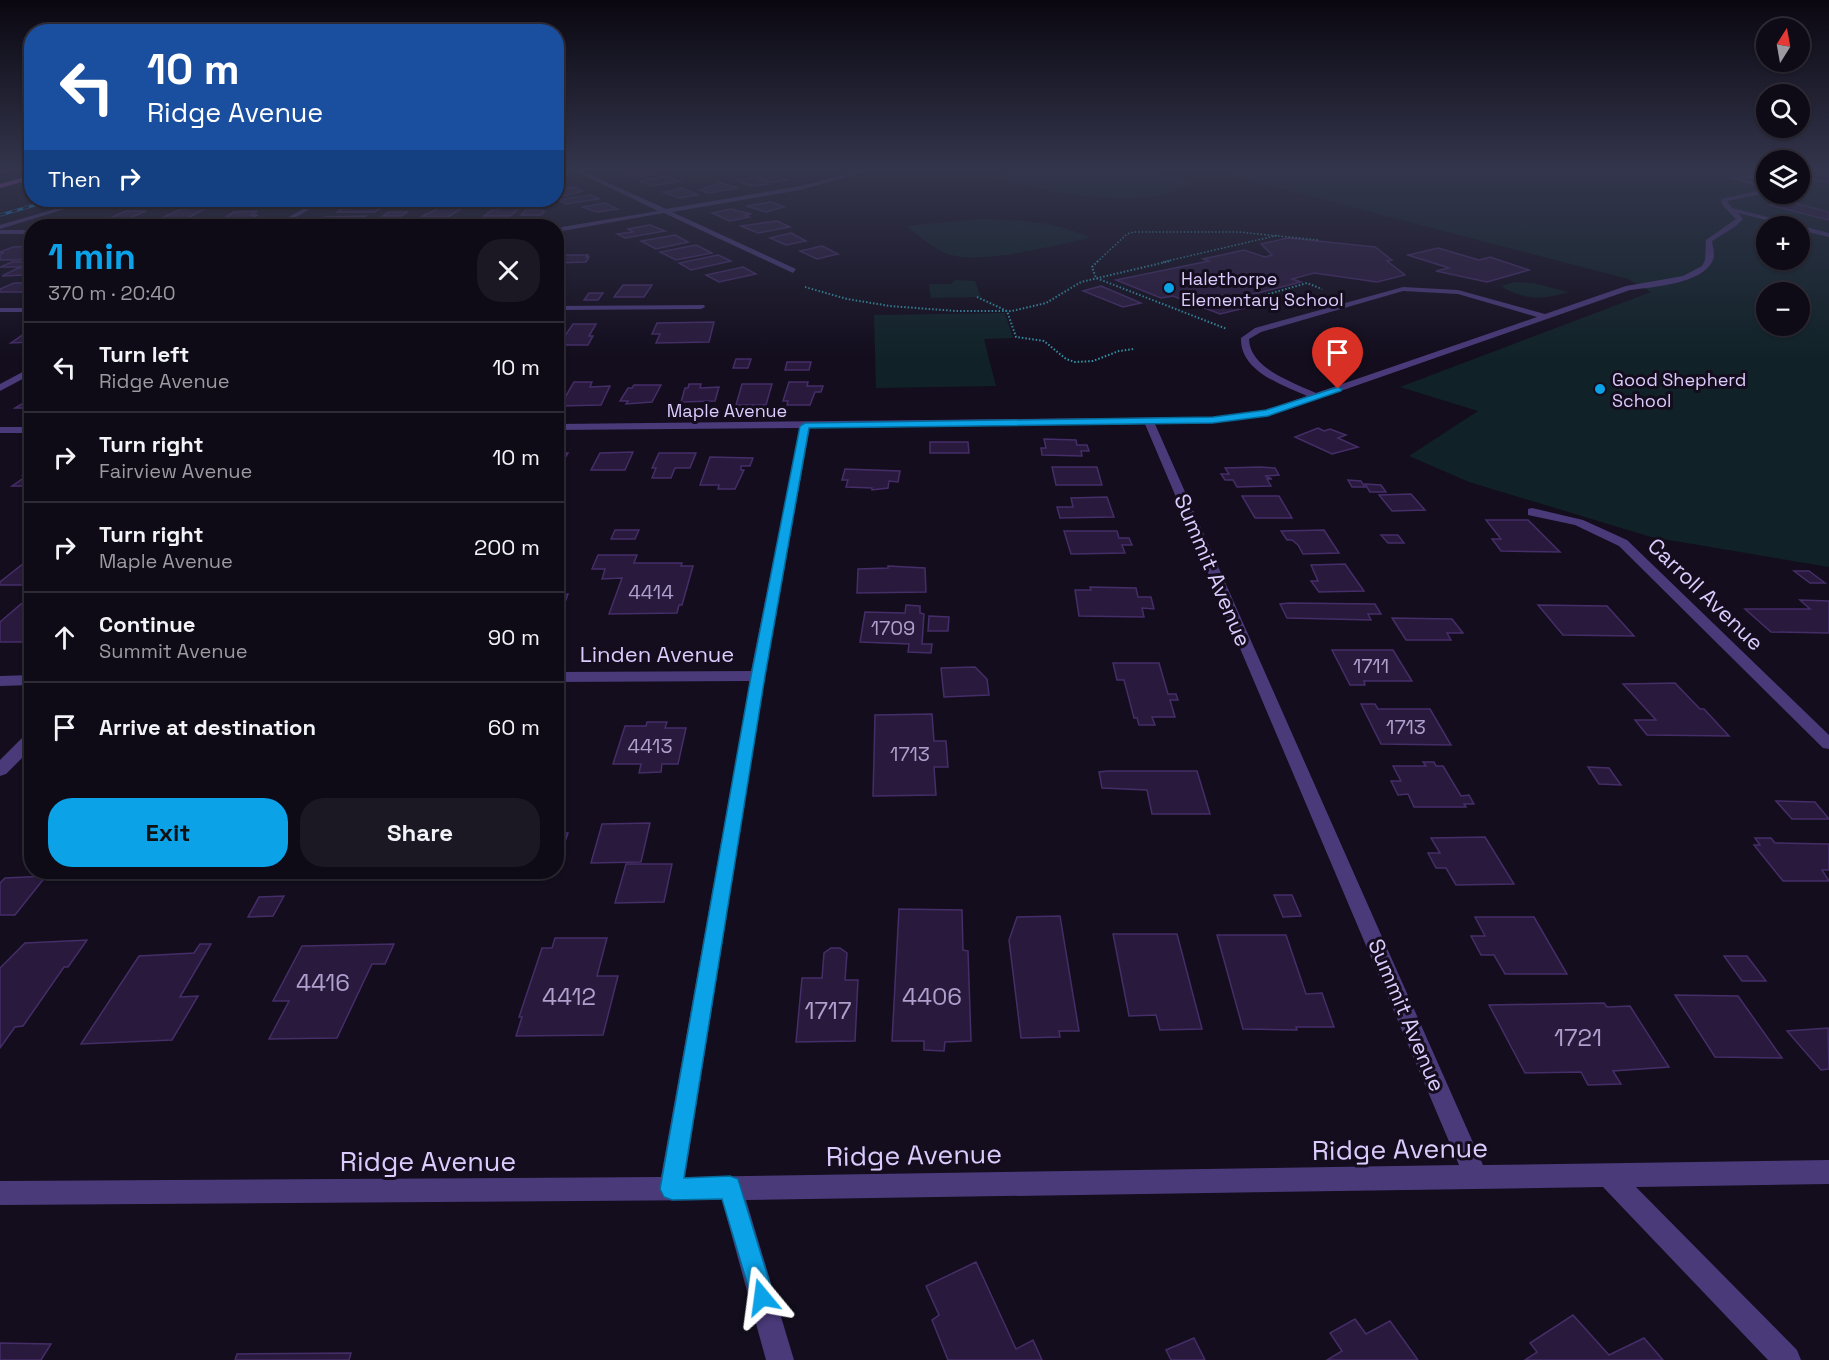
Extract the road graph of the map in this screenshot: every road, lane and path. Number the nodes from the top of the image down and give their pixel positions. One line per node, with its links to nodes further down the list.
1 (710, 232): 7 (street)
2 (1213, 232): 8 (path)
3 (1245, 232): 5 (path)
4 (1717, 232): 18 (street)
5 (1279, 235): 6 (path); 8 (path)
6 (1318, 240)
7 (793, 272)
8 (1096, 278): 17 (path); 19 (path)
9 (1307, 283): 11 (path)
10 (798, 284): 17 (path)
11 (1265, 295)
12 (977, 297): 17 (path)
13 (564, 308): 14 (street)
14 (701, 308)
15 (0, 310): 16 (street)
16 (24, 310)
17 (1007, 311): 20 (path)
18 (1545, 317): 23 (street); 23 (street)
19 (1227, 329)
20 (1133, 349)
21 (24, 374): 22 (street)
22 (0, 388)
23 (1317, 397): 24 (street)
24 (1149, 421): 25 (street, Maple Avenue); 39 (street, Summit Avenue)
25 (805, 426): 26 (street, Maple Avenue); 30 (street)
26 (564, 427)
27 (0, 430): 28 (street)
28 (24, 430)
29 (1532, 512): 34 (street, Carroll Avenue)
30 (758, 676): 31 (street, Linden Avenue); 41 (street)
31 (564, 677)
32 (24, 680): 33 (street)
33 (0, 681)
34 (1829, 744)
35 (24, 746): 36 (street)
36 (0, 770)
37 (1829, 1172): 38 (street, Ridge Avenue)
38 (1609, 1176): 39 (street, Ridge Avenue); 44 (street)
39 (1477, 1179): 40 (street, Ridge Avenue)
40 (730, 1187): 41 (street, Ridge Avenue); 43 (street)
41 (672, 1189): 42 (street, Ridge Avenue)
42 (0, 1193)
43 (780, 1360)
44 (1787, 1360)

